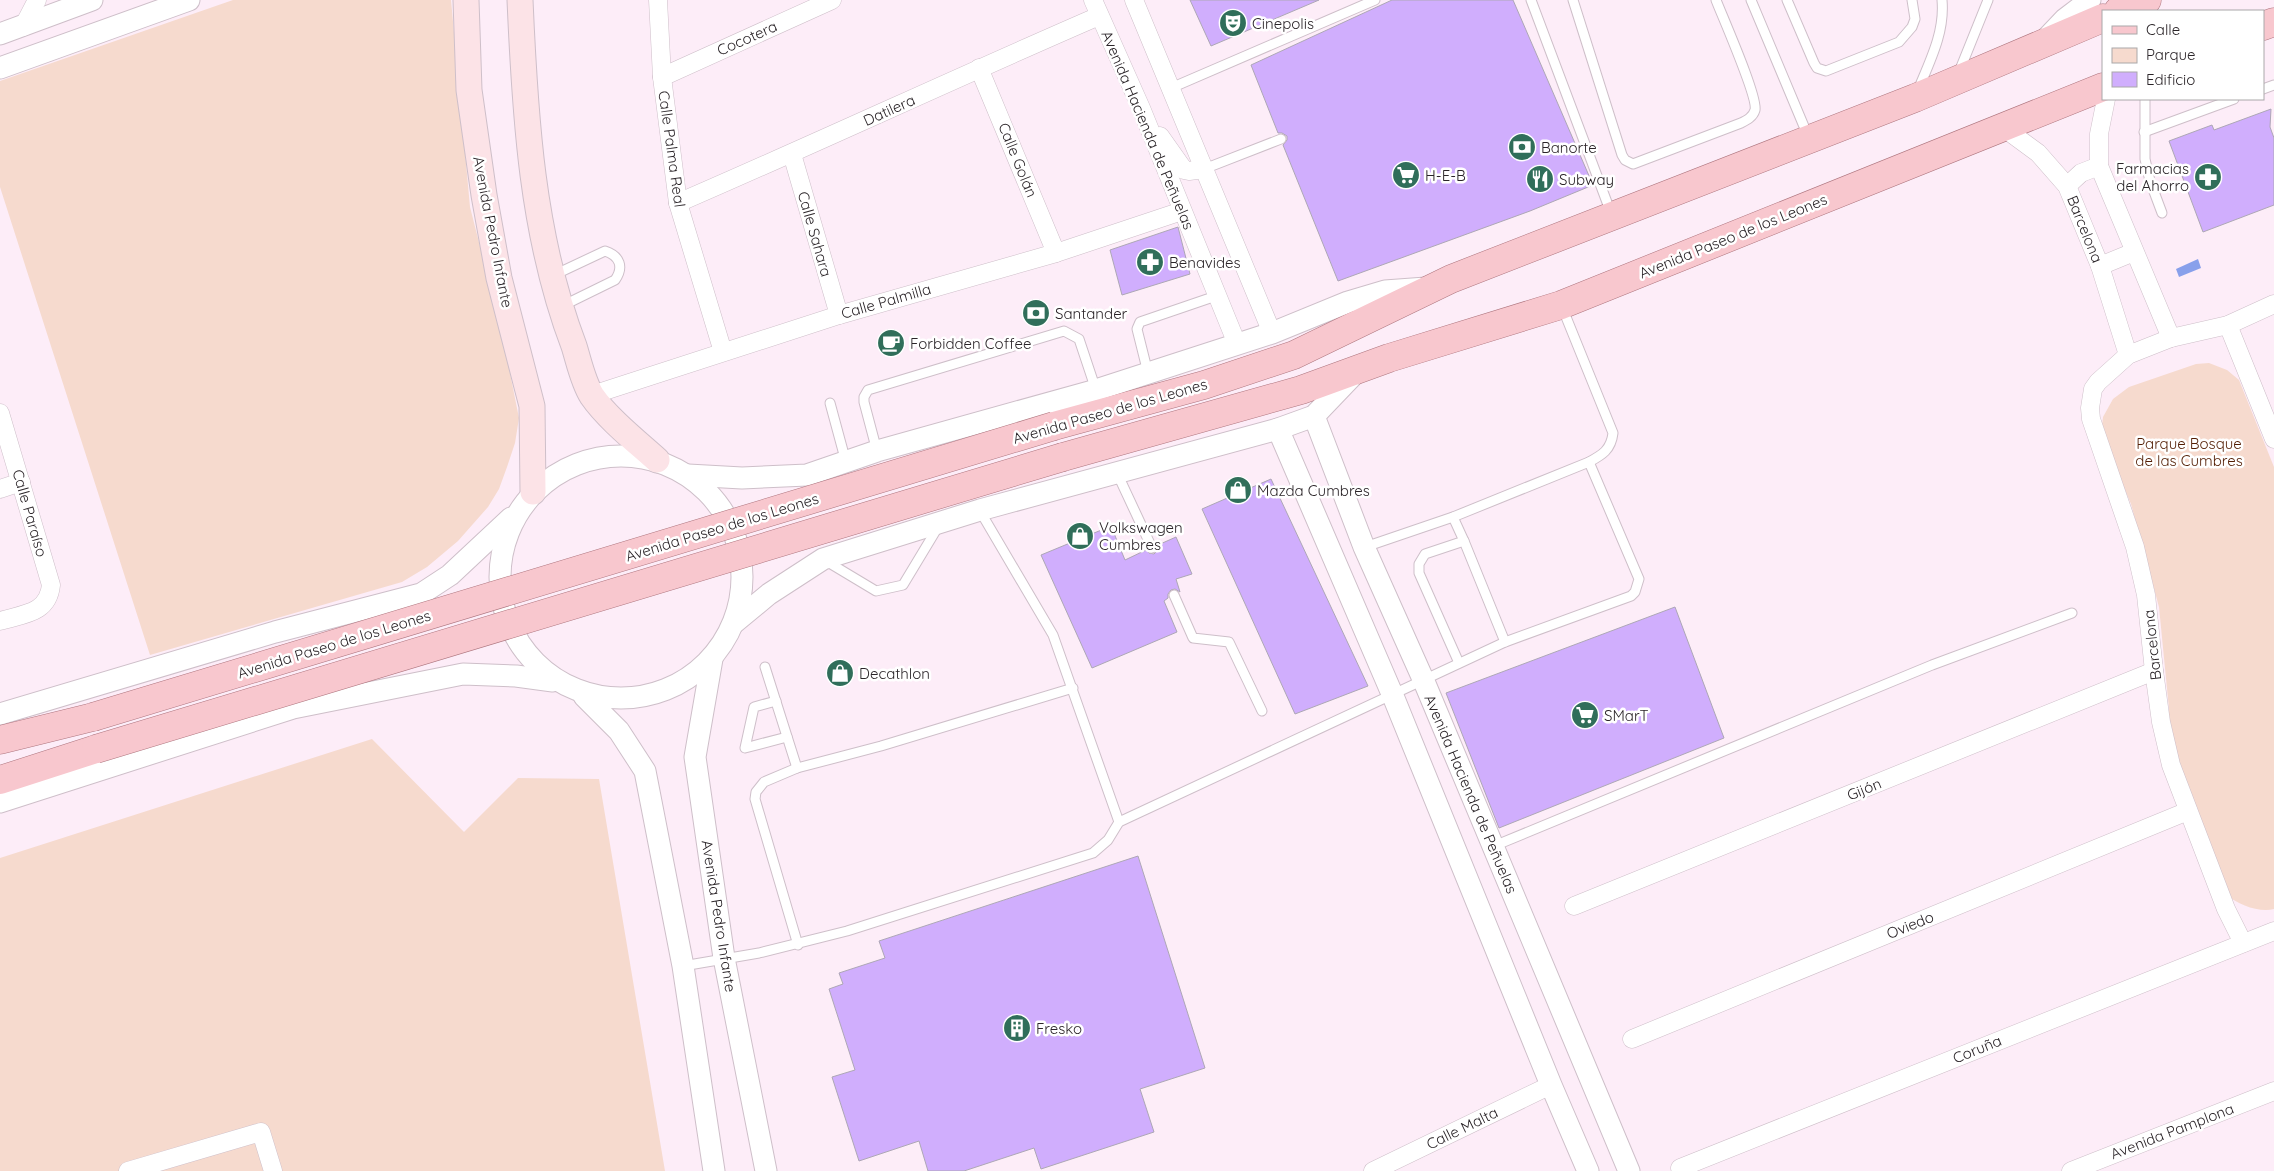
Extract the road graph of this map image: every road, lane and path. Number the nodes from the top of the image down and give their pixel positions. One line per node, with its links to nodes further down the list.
1 (37, 0): 23 (street)
2 (92, 0): 23 (street)
3 (189, 0): 26 (street)
4 (466, 0): 83 (main road, Avenida Pedro Infante)
5 (520, 0): 52 (main road)
6 (658, 0): 28 (street, Calle Palma Real)
7 (832, 0): 28 (street, Cocotera)
8 (1134, 0): 31 (street)
9 (1374, 0): 31 (lane)
10 (1530, 0): 48 (lane)
11 (1573, 0): 12 (lane)
12 (1716, 0)
13 (1751, 0): 40 (lane)
14 (1787, 0): 15 (lane)
15 (1912, 0)
16 (1942, 0): 32 (lane)
17 (1988, 0): 29 (lane)
18 (2090, 0): 25 (street)
19 (2147, 0): 21 (main road)
20 (1096, 8): 27 (street, Datilera); 36 (street, Avenida Hacienda de Peñuelas)
21 (2121, 10)
22 (2102, 18): 25 (main road, Avenida Paseo de los Leones)
23 (23, 26): 24 (street)
24 (0, 34)
25 (2041, 44): 29 (main road, Avenida Paseo de los Leones)
26 (0, 68)
27 (979, 68): 41 (street, Datilera); 50 (street, Calle Golán)
28 (662, 77): 45 (street, Calle Palma Real)
29 (1955, 82): 32 (main road, Avenida Paseo de los Leones)
30 (2102, 87): 37 (main road, Avenida Paseo de los Leones)
31 (1171, 88): 43 (street)
32 (1915, 98): 40 (main road, Avenida Paseo de los Leones)
33 (2106, 100): 42 (street)
34 (2145, 100): 38 (lane)
35 (2231, 100): 38 (lane)
36 (1141, 108): 43 (street); 46 (street, Avenida Hacienda de Peñuelas)
37 (2004, 128): 44 (street, Barcelona); 56 (main road, Avenida Paseo de los Leones)
38 (2144, 132): 47 (lane)
39 (1281, 139): 43 (lane)
40 (1809, 139): 48 (main road, Avenida Paseo de los Leones)
41 (792, 154): 45 (street, Datilera); 58 (street, Calle Sahara)
42 (2099, 166): 44 (street); 49 (street)
43 (1204, 169): 60 (street)
44 (2067, 186): 51 (street, Barcelona)
45 (678, 203): 63 (street, Calle Palma Real)
46 (1182, 211): 50 (street, Calle Palmilla); 54 (street, Avenida Hacienda de Peñuelas)
47 (2162, 213)
48 (1613, 218): 53 (main road, Avenida Paseo de los Leones)
49 (2134, 252): 51 (street); 61 (street)
50 (1056, 253): 58 (street, Calle Palmilla)
51 (2100, 266): 64 (street, Barcelona)
52 (552, 276): 57 (main road); 57 (lane)
53 (1433, 287): 60 (street, Avenida Paseo de los Leones); 111 (main road, Avenida Paseo de los Leones, bridge)
54 (1216, 296): 62 (street, Avenida Hacienda de Peñuelas); 66 (lane)
55 (2274, 304): 59 (street, Barcelona)
56 (1562, 305): 65 (main road, Avenida Paseo de los Leones); 77 (lane)
57 (559, 308): 68 (main road)
58 (839, 314): 63 (street, Calle Palmilla)
59 (2228, 326): 61 (street, Barcelona); 73 (street)
60 (1272, 333): 62 (street, Avenida Paseo de los Leones)
61 (2170, 338): 64 (street, Barcelona)
62 (1237, 344): 66 (street, Avenida Paseo de los Leones)
63 (723, 352): 68 (street, Calle Palmilla)
64 (2128, 355): 100 (street, Barcelona)
65 (1358, 370): 71 (street, Avenida Paseo de los Leones); 113 (main road, Avenida Paseo de los Leones, bridge)
66 (1148, 373): 67 (street, Avenida Paseo de los Leones)
67 (1096, 390): 74 (street, Avenida Paseo de los Leones); 74 (lane)
68 (592, 396): 75 (main road)
69 (830, 403): 76 (lane)
70 (0, 413): 81 (street, Calle Paraíso)
71 (1314, 416): 72 (street, Avenida Paseo de los Leones); 88 (street, Avenida Hacienda de Peñuelas)
72 (1278, 429): 78 (street, Avenida Paseo de los Leones); 105 (street)
73 (2274, 439)
74 (877, 452): 76 (street, Avenida Paseo de los Leones)
75 (657, 460): 79 (street, Avenida Paseo de los Leones); 83 (street, Avenida Paseo de los Leones)
76 (846, 462): 80 (street, Avenida Paseo de los Leones)
77 (1589, 462): 85 (lane); 96 (lane)
78 (1116, 473): 84 (street, Avenida Paseo de los Leones); 89 (lane)
79 (688, 475): 80 (street, Avenida Paseo de los Leones); 94 (street)
80 (806, 475): 90 (street)
81 (21, 482): 82 (street); 93 (street, Calle Paraíso)
82 (0, 488)
83 (526, 501): 95 (street, Avenida Paseo de los Leones); 102 (street)
84 (980, 510): 86 (street, Avenida Paseo de los Leones); 103 (lane)
85 (1453, 517): 87 (lane); 88 (lane)
86 (941, 522): 90 (street, Avenida Paseo de los Leones); 90 (lane)
87 (1464, 541): 96 (lane); 98 (lane)
88 (1364, 547): 101 (street, Avenida Hacienda de Peñuelas)
89 (1152, 548)
90 (823, 559): 94 (street, Avenida Paseo de los Leones)
91 (1174, 595): 108 (lane)
92 (2072, 613): 117 (lane)
93 (0, 622)
94 (734, 623): 97 (street)
95 (275, 632): 107 (street); 109 (street, Avenida Paseo de los Leones)
96 (1505, 642): 98 (lane)
97 (712, 659): 104 (street); 122 (street, Avenida Pedro Infante)
98 (1459, 663): 101 (lane)
99 (765, 667): 106 (lane)
100 (2154, 671): 115 (street, Barcelona); 118 (street, Gijón)
101 (1423, 679): 105 (lane); 117 (street, Avenida Hacienda de Peñuelas)
102 (553, 682): 104 (street); 107 (street)
103 (1073, 688): 112 (lane); 116 (lane)
104 (584, 696): 123 (street)
105 (1393, 696): 116 (lane); 125 (street)
106 (776, 701): 110 (lane); 110 (lane)
107 (293, 708): 114 (street)
108 (1262, 711)
109 (0, 714)
110 (787, 736): 112 (lane)
111 (0, 740)
112 (797, 768): 121 (lane)
113 (0, 780)
114 (0, 802)
115 (2188, 812): 120 (street, Barcelona); 124 (street, Oviedo)
116 (1119, 822): 121 (lane)
117 (1494, 846): 134 (street, Avenida Hacienda de Peñuelas)
118 (1574, 906)
119 (2274, 930): 120 (street, Coruña)
120 (2242, 943): 127 (street, Coruña)
121 (798, 944): 122 (lane)
122 (724, 958): 123 (lane); 131 (street, Avenida Pedro Infante)
123 (683, 966): 130 (street)
124 (1632, 1039)
125 (1551, 1085): 132 (street, Calle Malta); 133 (street)
126 (2274, 1091): 135 (street, Avenida Pamplona)
127 (1680, 1168)
128 (128, 1171): 129 (street)
129 (273, 1171)
130 (714, 1171)
131 (766, 1171)
132 (1373, 1171)
133 (1588, 1171)
134 (1629, 1171)
135 (2071, 1171)

